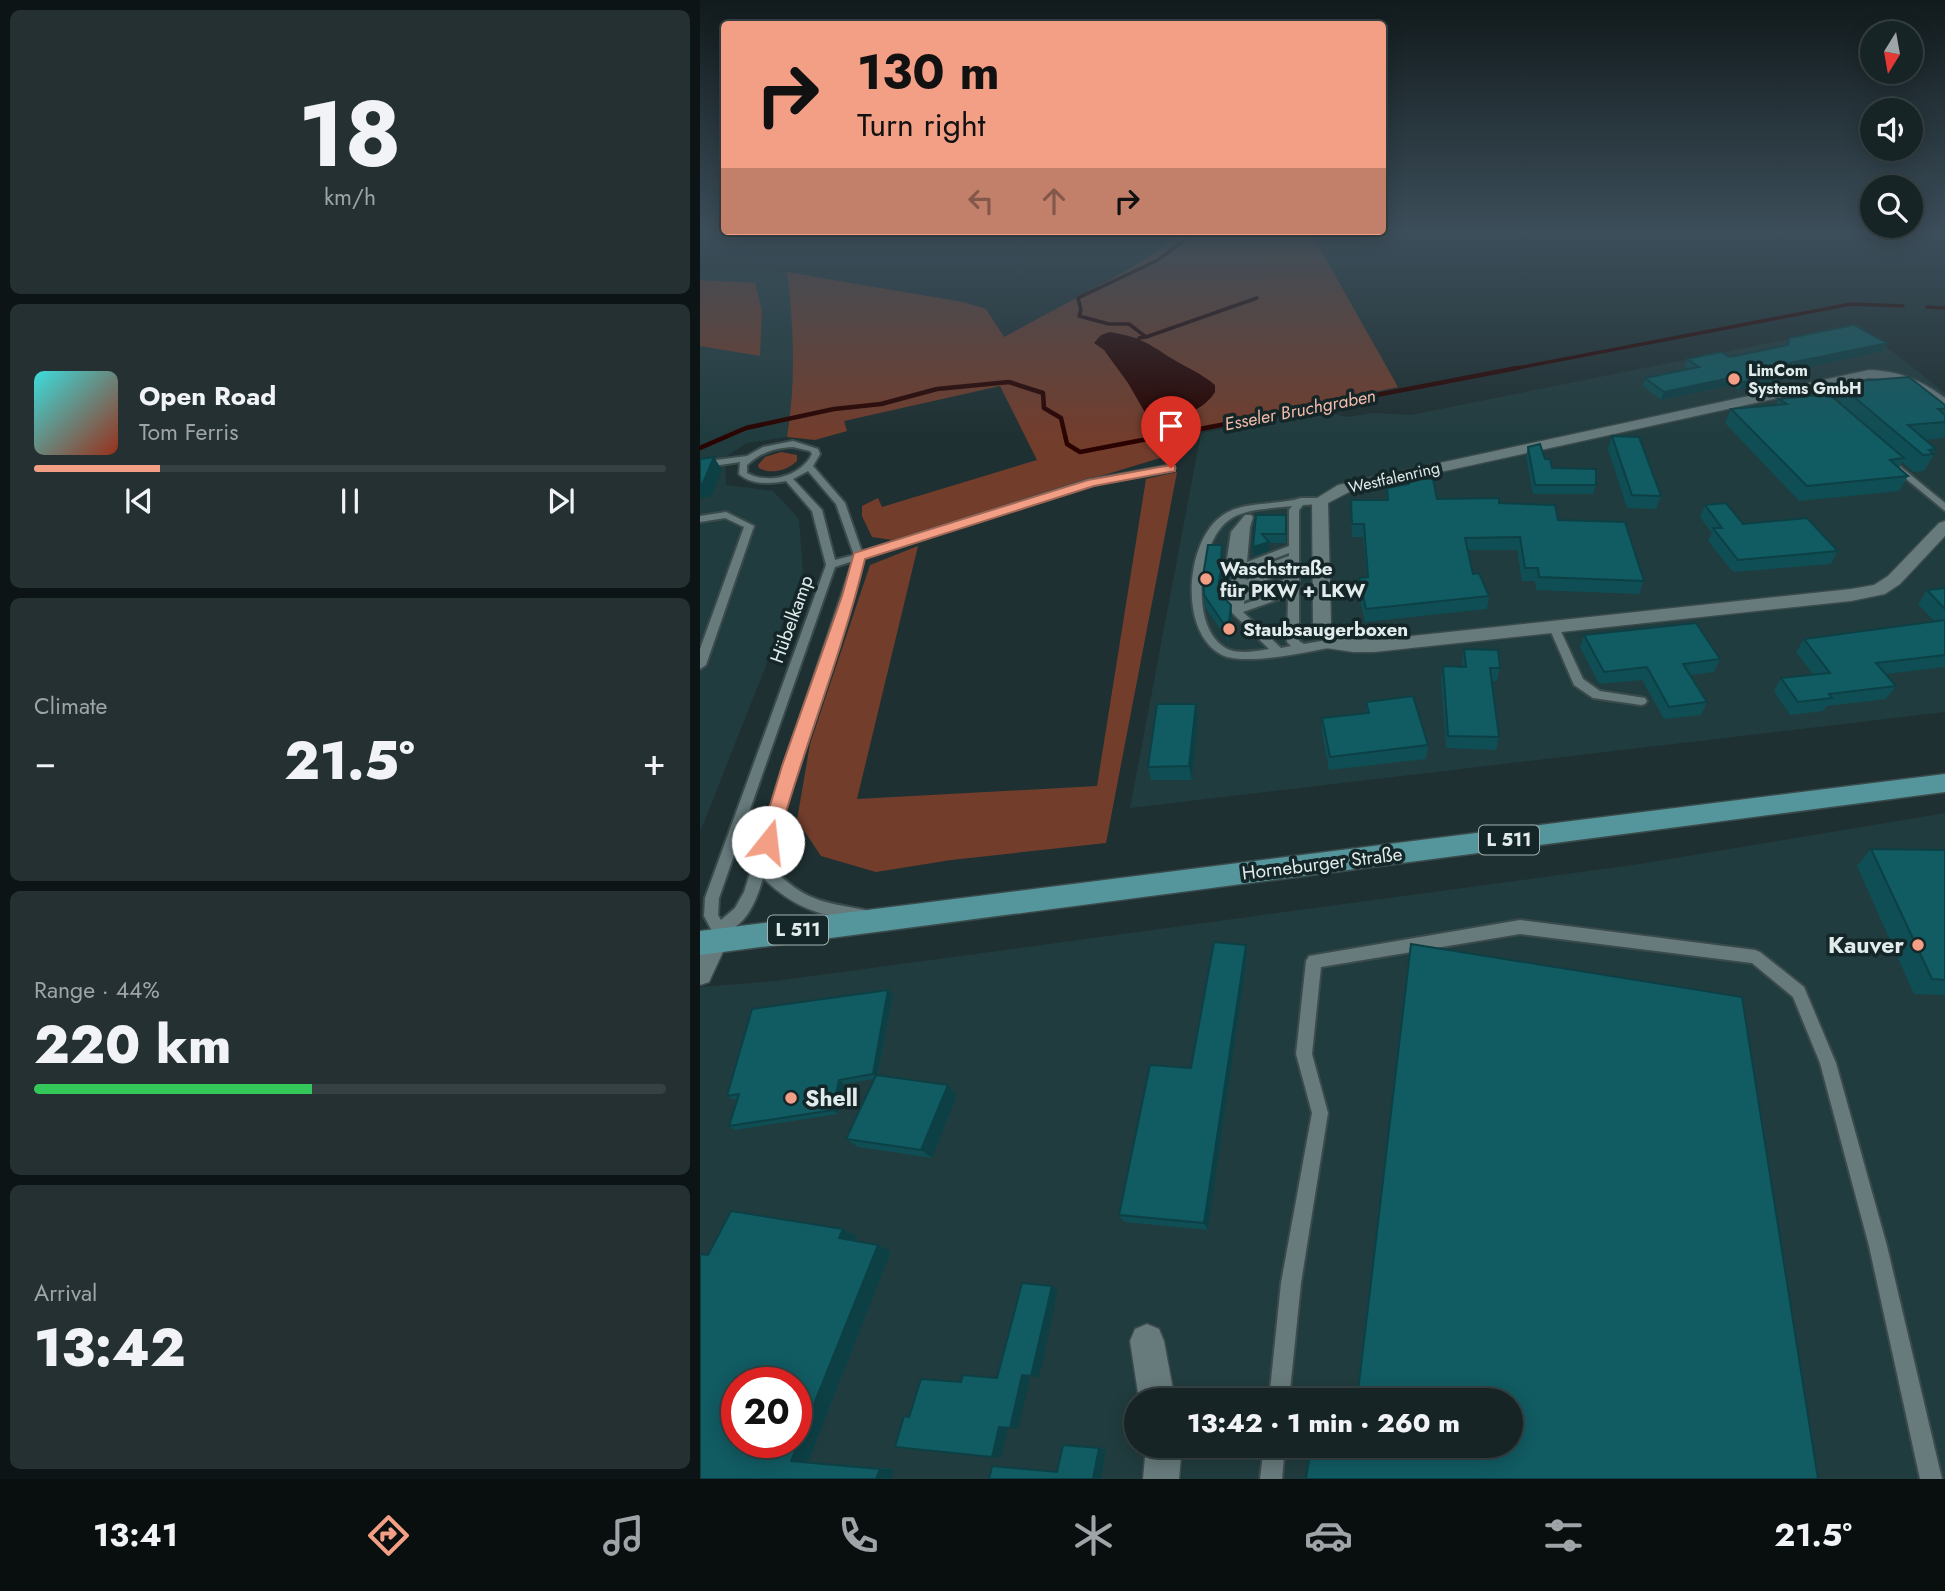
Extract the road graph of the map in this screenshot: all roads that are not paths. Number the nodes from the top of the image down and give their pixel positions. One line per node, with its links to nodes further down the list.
1 (1945, 405): 9 (street, Westfalenring)
2 (748, 458): 4 (lane); 5 (lane); 7 (lane)
3 (1891, 461): 11 (lane)
4 (700, 465)
5 (809, 467): 7 (lane); 10 (lane)
6 (1171, 468): 16 (lane)
7 (787, 477): 12 (lane, Hübelkamp)
8 (1301, 501): 9 (lane); 13 (lane); 17 (lane)
9 (1320, 501): 23 (street)
10 (840, 503): 12 (lane); 16 (lane)
11 (1945, 508)
12 (817, 510): 18 (lane, Hübelkamp)
13 (1249, 514): 19 (lane); 25 (lane)
14 (700, 519): 26 (lane)
15 (1945, 526): 22 (street)
16 (859, 556): 18 (lane); 29 (lane)
17 (1293, 557): 19 (lane); 19 (lane); 20 (lane)
18 (831, 565): 31 (lane, Hübelkamp)
19 (1241, 577): 21 (lane)
20 (1293, 585): 21 (lane); 24 (lane)
21 (1239, 608): 25 (lane)
22 (1553, 625): 23 (street); 27 (lane)
23 (1333, 643): 24 (lane)
24 (1301, 648): 25 (lane)
25 (1277, 651)
26 (700, 665)
27 (1641, 701)
28 (1945, 783): 30 (main road, Horneburger Straße / L 511)
29 (761, 867): 30 (lane); 31 (lane)
30 (882, 918): 31 (main road, Horneburger Straße / L 511)
31 (711, 938): 32 (street)
32 (700, 973)
33 (1147, 1342): 34 (street)
34 (1155, 1388)
35 (1280, 1388): 40 (lane)
36 (1163, 1458): 38 (street)
37 (1274, 1458): 39 (lane)
38 (1161, 1479)
39 (1271, 1479)
40 (1931, 1479)

